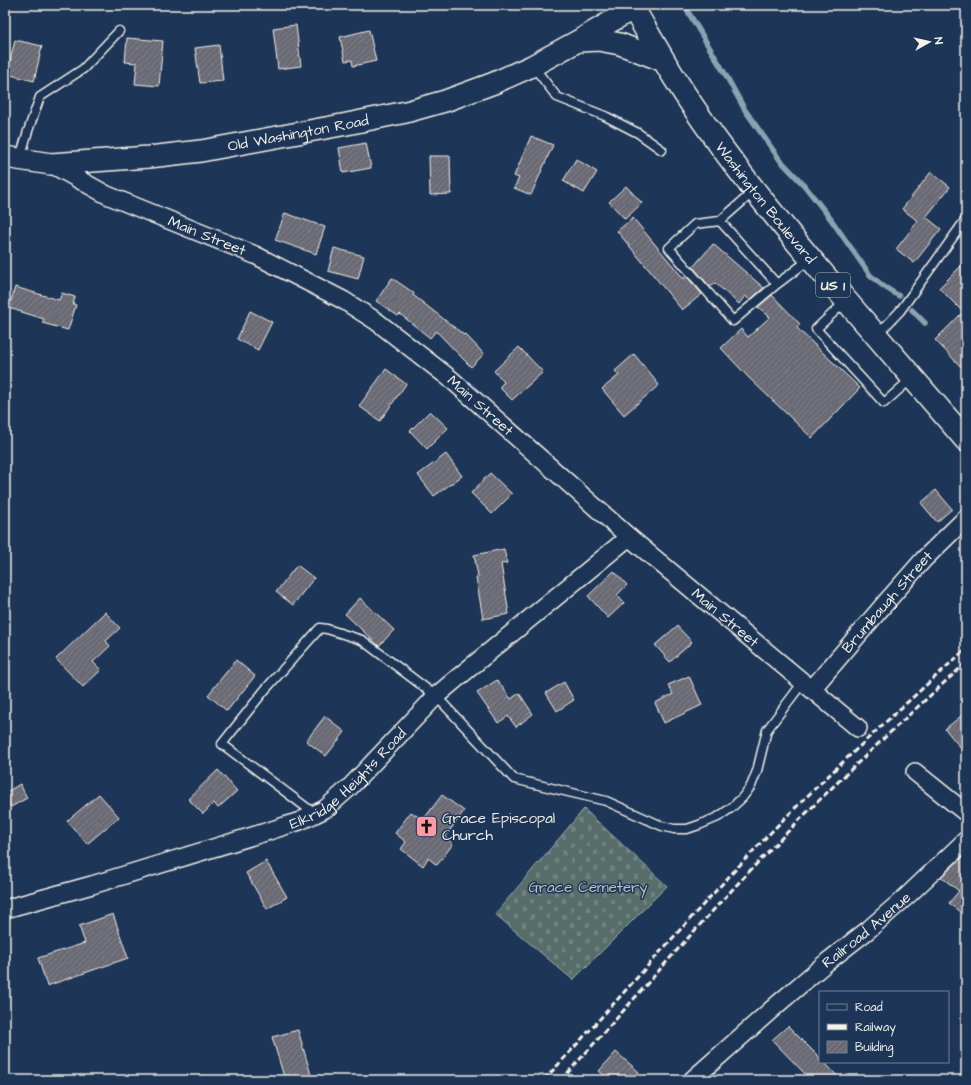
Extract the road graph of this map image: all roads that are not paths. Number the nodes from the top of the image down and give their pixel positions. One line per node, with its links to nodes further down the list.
1 (633, 7): 3 (street, Old Washington Road); 4 (main road, Washington Boulevard / US 1)
2 (119, 31): 7 (lane)
3 (578, 41): 4 (street, Old Washington Road); 5 (street, Old Washington Road)
4 (664, 61): 9 (main road, Washington Boulevard / US 1)
5 (532, 66): 6 (lane); 8 (street, Old Washington Road)
6 (662, 150)
7 (12, 158): 8 (street, Old Washington Road)
8 (51, 164): 19 (street, Main Street)
9 (754, 191): 11 (lane); 12 (main road, Washington Boulevard / US 1)
10 (966, 219): 15 (lane)
11 (720, 221): 13 (lane); 13 (lane)
12 (810, 259): 13 (lane); 14 (main road, Washington Boulevard / US 1)
13 (777, 284)
14 (847, 301): 15 (main road, Washington Boulevard / US 1); 16 (lane)
15 (876, 336): 16 (main road, Washington Boulevard / US 1)
16 (912, 377): 17 (main road, Washington Boulevard / US 1)
17 (966, 440)
18 (966, 518): 20 (street, Brumbaugh Street)
19 (629, 537): 20 (street, Main Street); 21 (street, Elkridge Heights Road)
20 (808, 685): 21 (lane); 22 (street, Main Street)
21 (436, 696): 24 (street, Elkridge Heights Road); 24 (lane)
22 (858, 728)
23 (915, 772): 25 (street)
24 (315, 814): 27 (street, Elkridge Heights Road)
25 (966, 814)
26 (966, 840): 28 (street, Railroad Avenue)
27 (5, 909)
28 (692, 1080)

